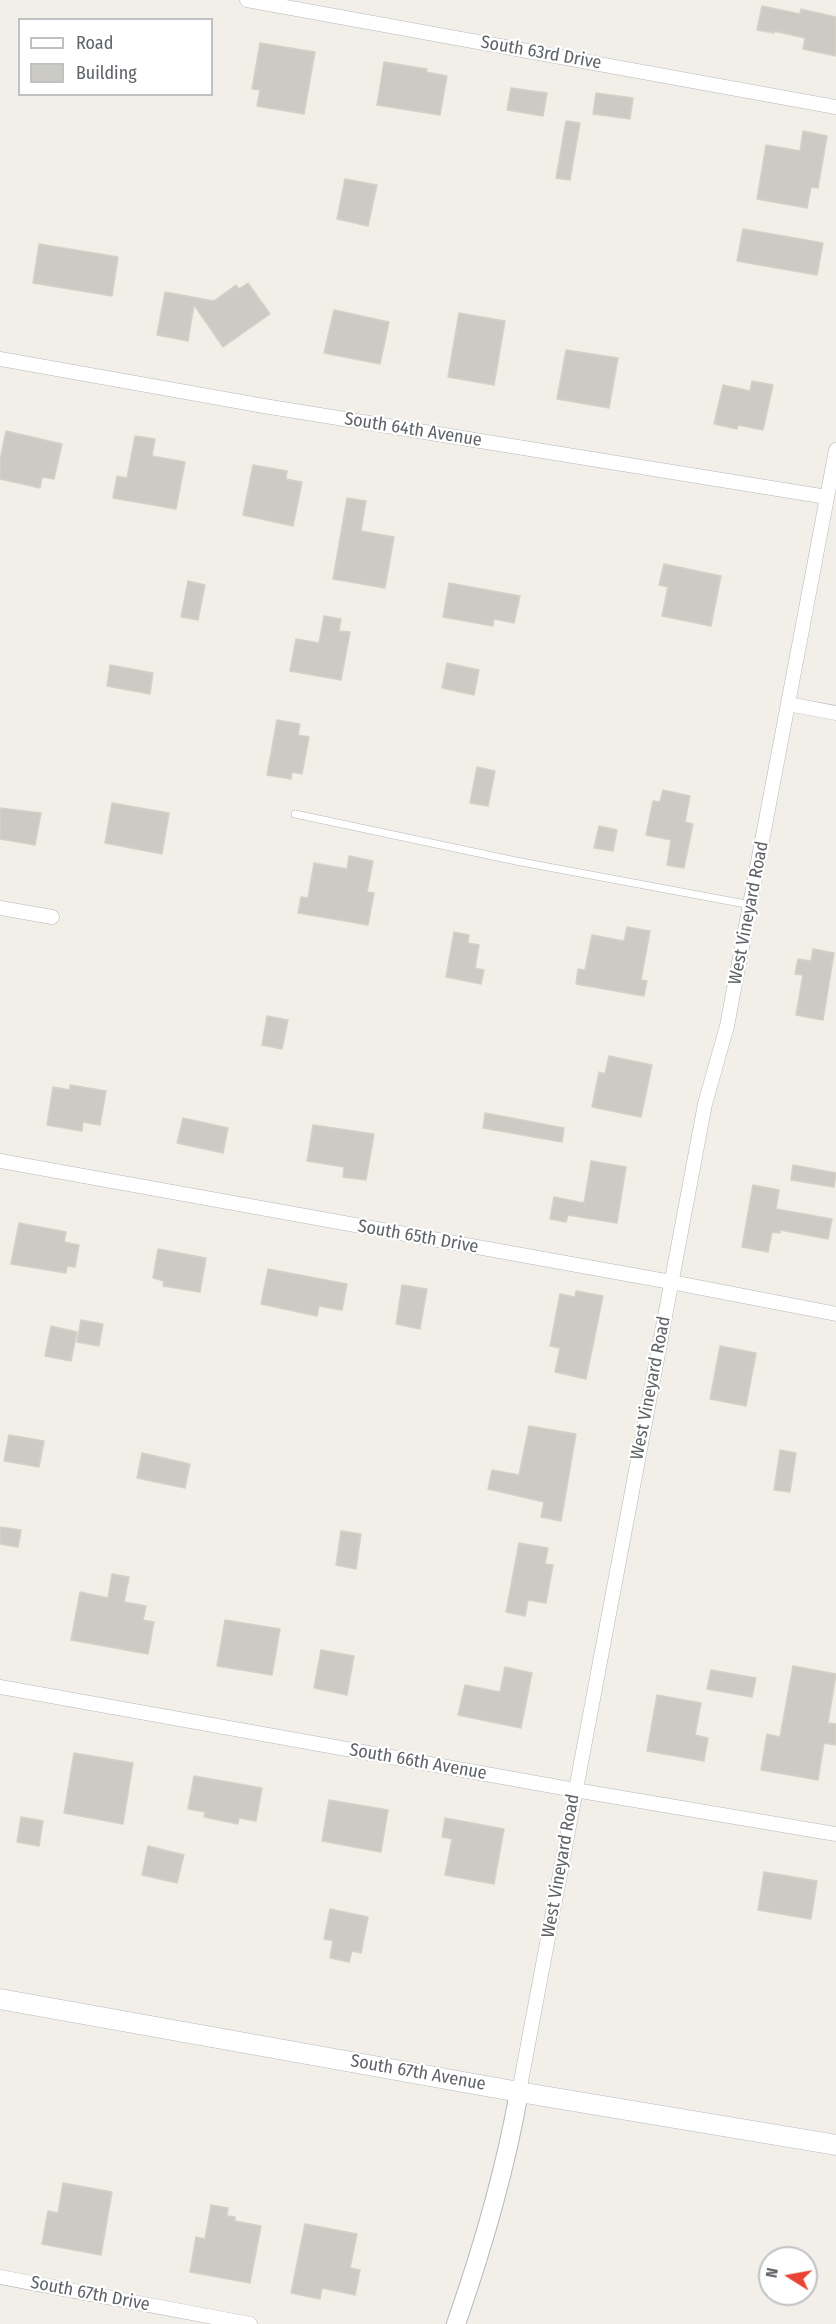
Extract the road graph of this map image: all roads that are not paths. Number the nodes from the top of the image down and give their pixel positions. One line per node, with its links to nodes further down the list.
1 (247, 0): 2 (street, South 63rd Drive)
2 (836, 106)
3 (0, 359): 5 (street, South 64th Avenue)
4 (836, 450): 5 (street, West Vineyard Road)
5 (827, 497): 6 (street, West Vineyard Road)
6 (788, 704): 7 (street); 9 (street, West Vineyard Road)
7 (836, 713)
8 (295, 814): 9 (lane)
9 (751, 904): 13 (street, West Vineyard Road)
10 (0, 908): 11 (street)
11 (52, 917)
12 (0, 1161): 13 (street, South 65th Drive)
13 (671, 1282): 14 (street, South 65th Drive); 16 (street, West Vineyard Road)
14 (836, 1314)
15 (0, 1687): 16 (street, South 66th Avenue)
16 (575, 1790): 17 (street, South 66th Avenue); 19 (street, West Vineyard Road)
17 (836, 1834)
18 (0, 1999): 19 (main road, South 67th Avenue)
19 (519, 2091): 20 (main road, South 67th Avenue); 23 (street, West Vineyard Road)
20 (836, 2145)
21 (0, 2277): 22 (street, South 67th Drive)
22 (250, 2324)
23 (456, 2324)

